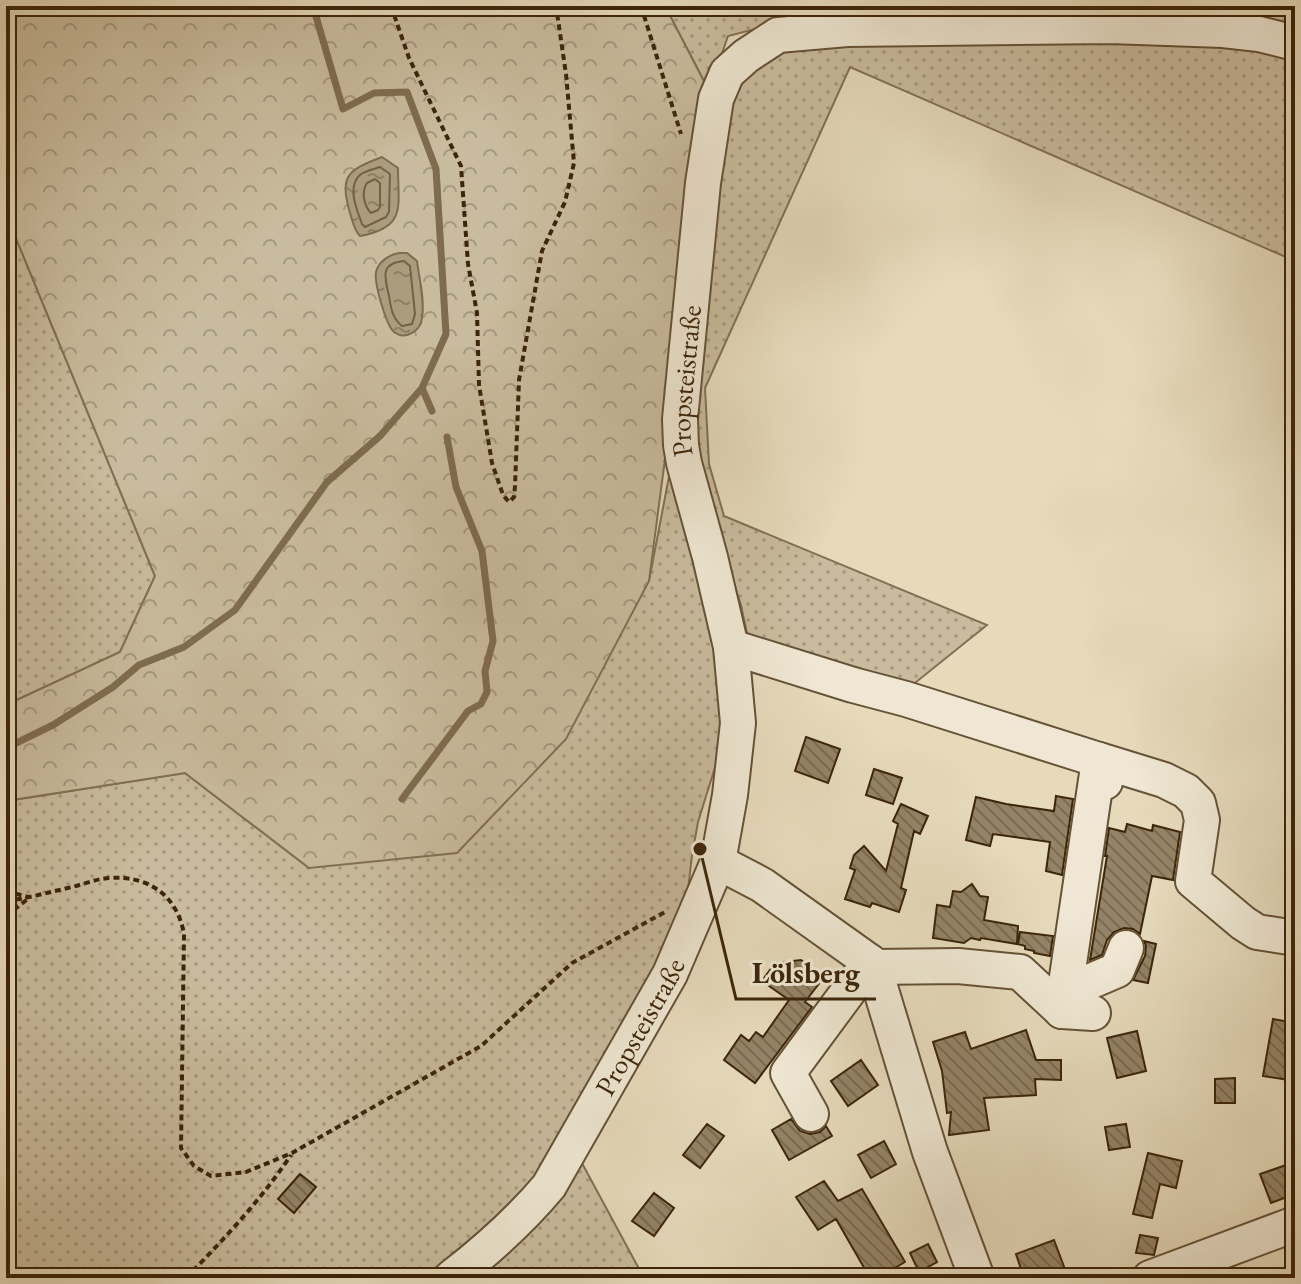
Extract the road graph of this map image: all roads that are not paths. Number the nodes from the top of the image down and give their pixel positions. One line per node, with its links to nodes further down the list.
1 (1295, 43): 2 (street, Propsteistraße)
2 (731, 647): 3 (street); 5 (street, Propsteistraße)
3 (1099, 760): 4 (street); 6 (street); 9 (street)
4 (1111, 800)
5 (718, 862): 8 (street); 12 (street, Propsteistraße)
6 (1295, 938)
7 (1126, 948): 9 (street)
8 (872, 964): 9 (street); 10 (street); 13 (street)
9 (1078, 1012)
10 (811, 1114)
11 (1295, 1224): 14 (street)
12 (451, 1278)
13 (977, 1278)
14 (1150, 1278)

